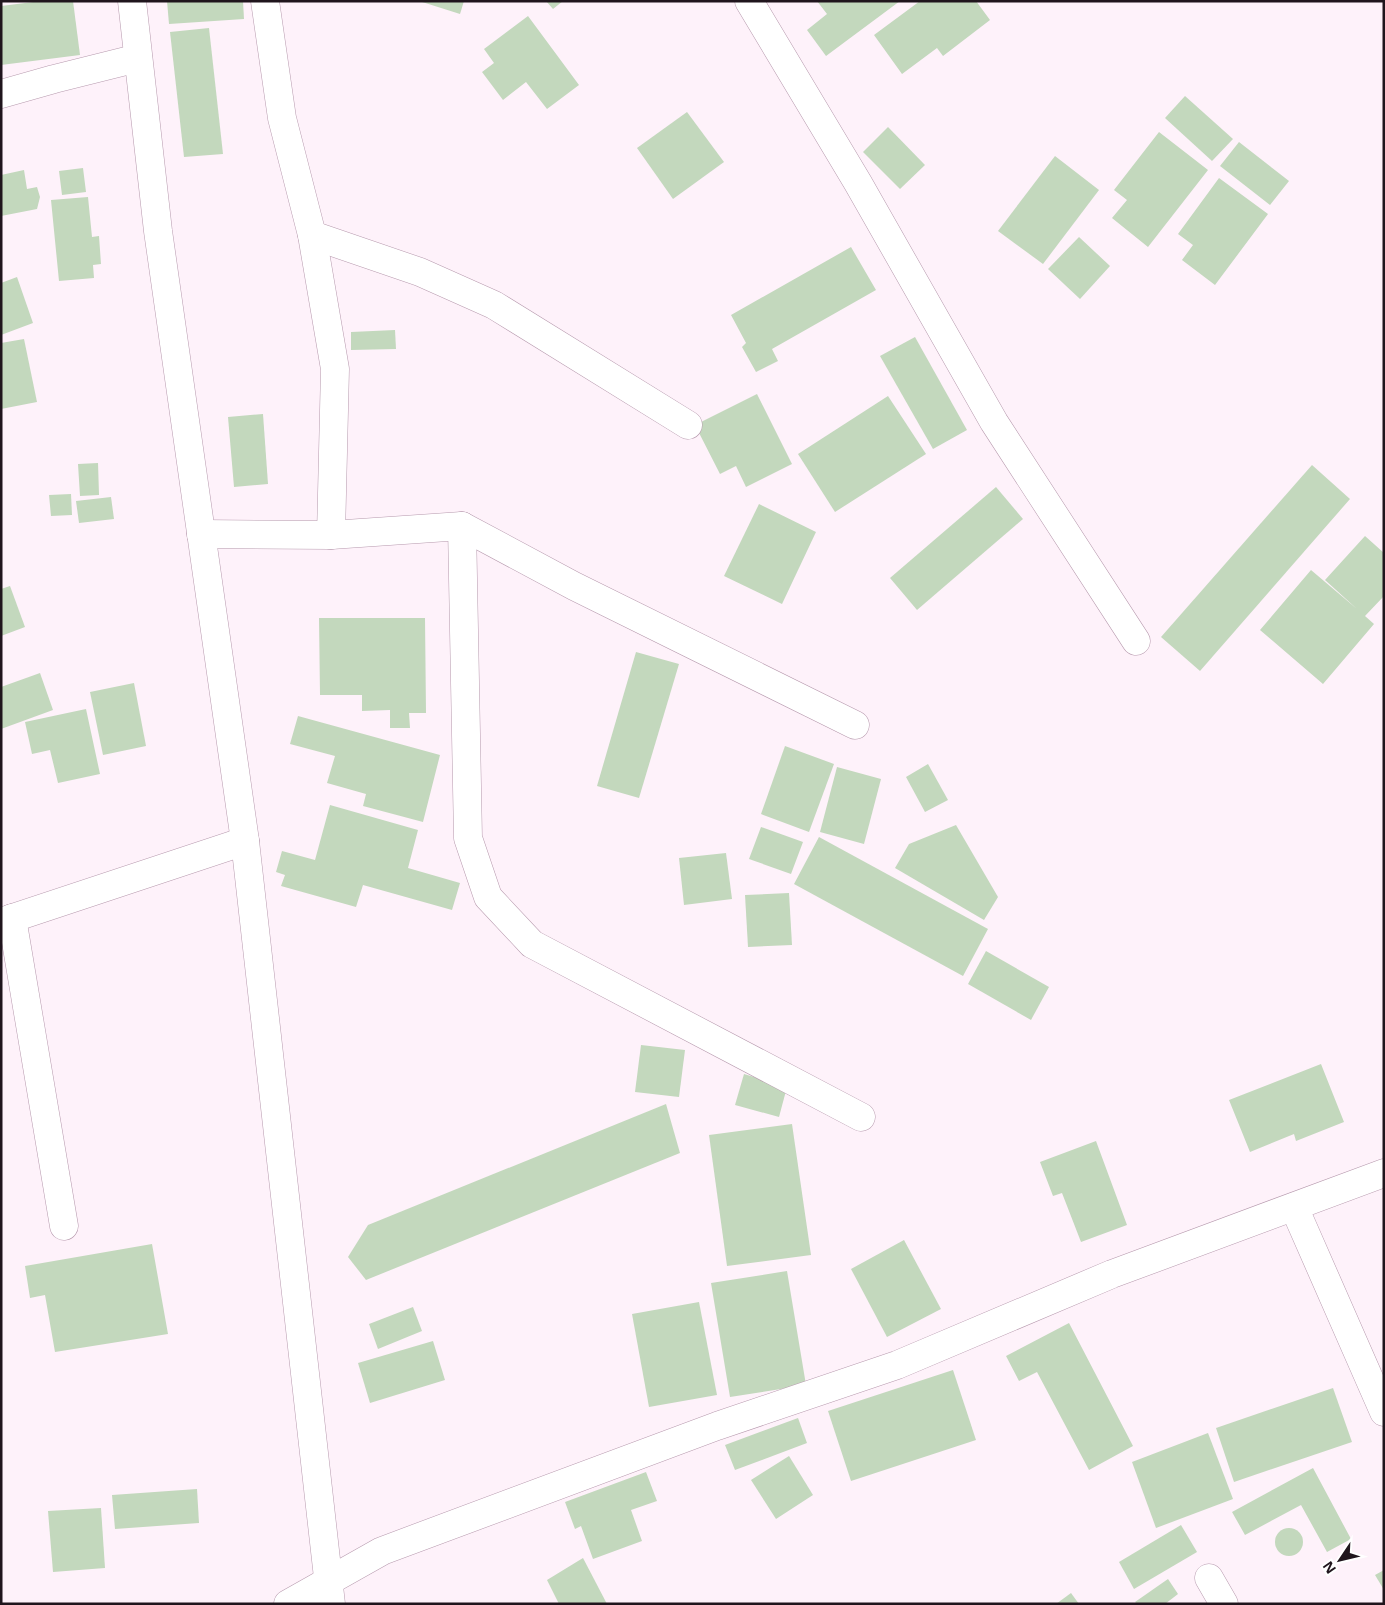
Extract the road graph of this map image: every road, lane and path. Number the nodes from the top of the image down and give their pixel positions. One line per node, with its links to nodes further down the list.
1 (132, 1): 4 (street)
2 (265, 1): 6 (street)
3 (748, 1): 11 (street)
4 (138, 58): 5 (street); 9 (street)
5 (1, 94)
6 (312, 235): 7 (street); 10 (street)
7 (688, 425)
8 (462, 526): 10 (street); 12 (street); 15 (street)
9 (201, 534): 10 (street); 13 (street)
10 (331, 535)
11 (1136, 641)
12 (856, 725)
13 (245, 841): 14 (street); 21 (street)
14 (6, 920): 18 (street)
15 (861, 1117)
16 (1384, 1173): 17 (street)
17 (1294, 1207): 19 (street); 21 (street)
18 (64, 1226)
19 (1384, 1412)
20 (1209, 1578): 23 (street)
21 (329, 1593): 22 (street)
22 (288, 1604)
23 (1224, 1604)

